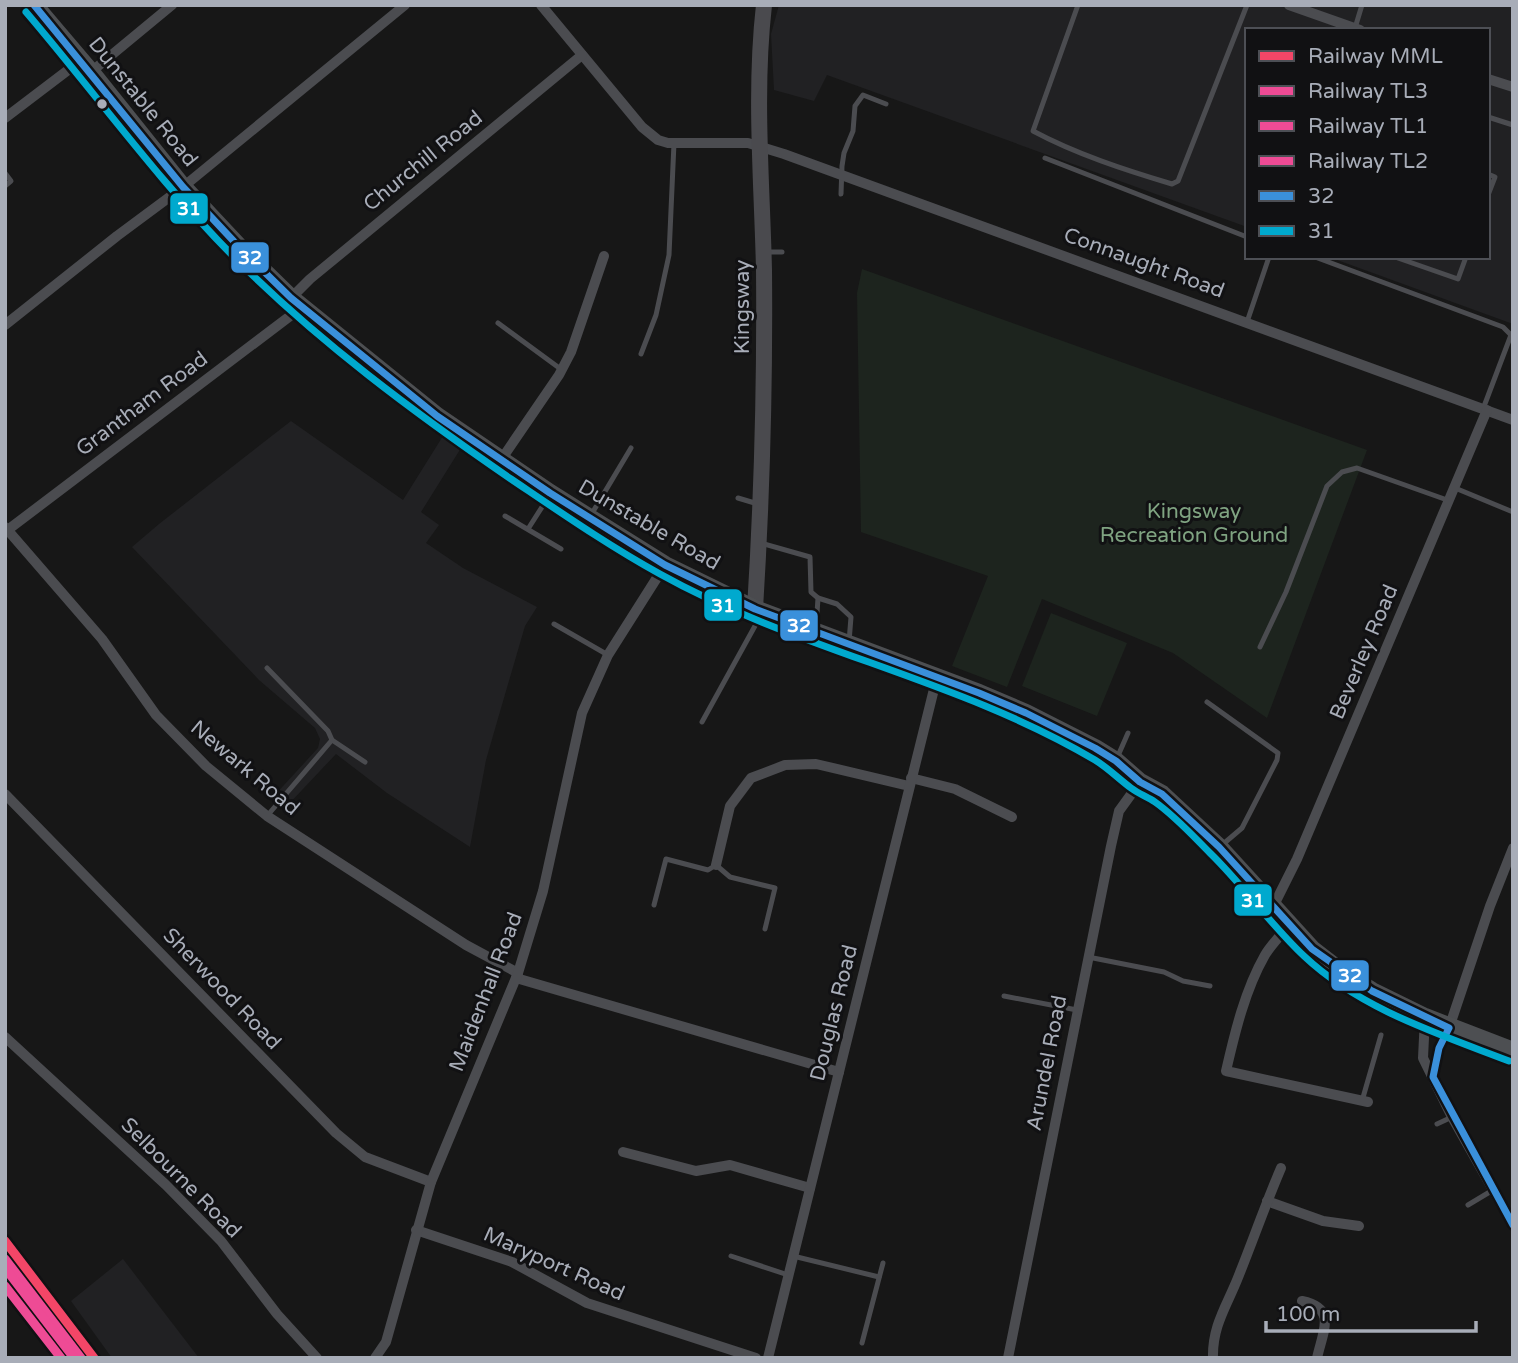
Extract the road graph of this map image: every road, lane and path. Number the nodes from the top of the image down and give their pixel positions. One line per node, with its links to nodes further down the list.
1 (34, 5): 13 (main road, Dunstable Road)
2 (172, 5): 13 (street)
3 (405, 5): 27 (street)
4 (541, 5): 12 (street)
5 (764, 5): 21 (street, Kingsway)
6 (1078, 5): 7 (lane)
7 (1247, 5)
8 (1289, 5): 10 (street)
9 (1362, 5): 11 (lane)
10 (1354, 28)
11 (1357, 28)
12 (582, 55): 20 (street); 38 (street, Churchill Road)
13 (85, 66): 17 (street); 27 (main road, Dunstable Road)
14 (1490, 80): 15 (street)
15 (1513, 87)
16 (886, 104): 24 (lane)
17 (5, 118)
18 (1490, 118): 19 (lane)
19 (1513, 125)
20 (674, 143): 21 (street, Connaught Road); 42 (lane)
21 (760, 146): 24 (street, Connaught Road); 31 (street, Kingsway)
22 (1045, 158): 30 (lane)
23 (5, 173): 26 (lane)
24 (842, 174): 29 (lane); 39 (street, Connaught Road)
25 (1490, 175): 28 (lane)
26 (5, 186)
27 (183, 187): 38 (main road, Dunstable Road); 41 (street)
28 (1490, 190)
29 (841, 194)
30 (1245, 236)
31 (763, 252): 32 (lane); 52 (street, Kingsway)
32 (782, 252)
33 (604, 256): 43 (street)
34 (1268, 259): 39 (lane)
35 (1320, 259): 44 (lane)
36 (1401, 259): 37 (lane)
37 (1465, 259)
38 (296, 302): 47 (main road, Dunstable Road); 57 (street, Grantham Road)
39 (1247, 321): 44 (street, Connaught Road)
40 (498, 323): 43 (lane)
41 (5, 325)
42 (641, 354)
43 (562, 370): 47 (street)
44 (1485, 409): 45 (street, Connaught Road); 48 (street, Beverley Road)
45 (1513, 419)
46 (631, 448): 55 (lane)
47 (501, 460): 49 (main road, Dunstable Road)
48 (1455, 488): 51 (street, Beverley Road); 53 (lane)
49 (550, 493): 55 (main road, Dunstable Road); 56 (lane)
50 (738, 498): 52 (lane)
51 (1450, 500): 66 (lane); 85 (street, Beverley Road)
52 (761, 505): 58 (street, Kingsway)
53 (1513, 512)
54 (505, 516): 56 (lane)
55 (590, 518): 60 (main road, Dunstable Road)
56 (527, 529): 59 (lane)
57 (6, 530): 79 (street, Newark Road)
58 (760, 542): 61 (lane); 62 (street, Kingsway)
59 (561, 549)
60 (665, 565): 62 (main road, Dunstable Road); 67 (street, Maidenhall Road)
61 (818, 598): 64 (lane); 65 (lane)
62 (759, 611): 64 (main road, Dunstable Road); 71 (lane)
63 (554, 624): 67 (lane)
64 (816, 632): 65 (main road, Dunstable Road)
65 (849, 645): 69 (main road, Dunstable Road)
66 (1259, 647)
67 (608, 656): 89 (street, Maidenhall Road)
68 (267, 668): 73 (lane)
69 (937, 677): 74 (main road, Dunstable Road); 76 (street, Douglas Road)
70 (1207, 702): 81 (lane)
71 (702, 722)
72 (1128, 733): 74 (lane)
73 (332, 740): 75 (lane); 79 (lane)
74 (1116, 761): 77 (main road, Dunstable Road)
75 (366, 762)
76 (910, 782): 80 (street); 83 (street); 98 (street, Douglas Road)
77 (1140, 782): 81 (main road, Dunstable Road); 88 (street, Arundel Road)
78 (5, 794): 105 (street, Sherwood Road)
79 (267, 816): 89 (street, Newark Road)
80 (1012, 817)
81 (1219, 847): 85 (main road, Dunstable Road)
82 (1513, 848): 94 (street)
83 (716, 865): 84 (lane); 87 (lane)
84 (654, 905)
85 (1273, 907): 86 (main road, Dunstable Road)
86 (1289, 925): 93 (main road, Dunstable Road); 100 (street)
87 (765, 929)
88 (1088, 957): 90 (lane); 92 (street, Arundel Road)
89 (517, 975): 98 (street, Newark Road); 105 (street, Maidenhall Road)
90 (1210, 986)
91 (1004, 996): 92 (lane)
92 (1077, 1010): 124 (street, Arundel Road)
93 (1425, 1017): 94 (main road, Dunstable Road); 99 (street)
94 (1449, 1028): 97 (main road, Dunstable Road); 99 (street)
95 (1381, 1035): 100 (lane)
96 (5, 1037): 120 (street, Selbourne Road)
97 (1513, 1051)
98 (839, 1072): 106 (street, Douglas Road)
99 (1433, 1077): 101 (street)
100 (1365, 1102)
101 (1452, 1117): 102 (lane); 107 (street)
102 (1437, 1124)
103 (623, 1152): 106 (street)
104 (1281, 1168): 108 (street)
105 (430, 1182): 112 (street, Maidenhall Road)
106 (810, 1188): 113 (street, Douglas Road)
107 (1493, 1190): 109 (lane); 110 (street)
108 (1267, 1201): 111 (street); 125 (street)
109 (1468, 1205)
110 (1513, 1225)
111 (1359, 1226)
112 (416, 1230): 121 (street, Maidenhall Road); 122 (street, Maryport Road)
113 (793, 1255): 116 (street, Douglas Road); 117 (lane)
114 (731, 1256): 116 (lane)
115 (883, 1263): 117 (lane)
116 (788, 1275): 123 (street, Douglas Road)
117 (879, 1277): 119 (lane)
118 (1302, 1301): 126 (street)
119 (862, 1343)
120 (317, 1358)
121 (375, 1358)
122 (756, 1358)
123 (768, 1358)
124 (1008, 1358)
125 (1213, 1358)
126 (1317, 1358)

